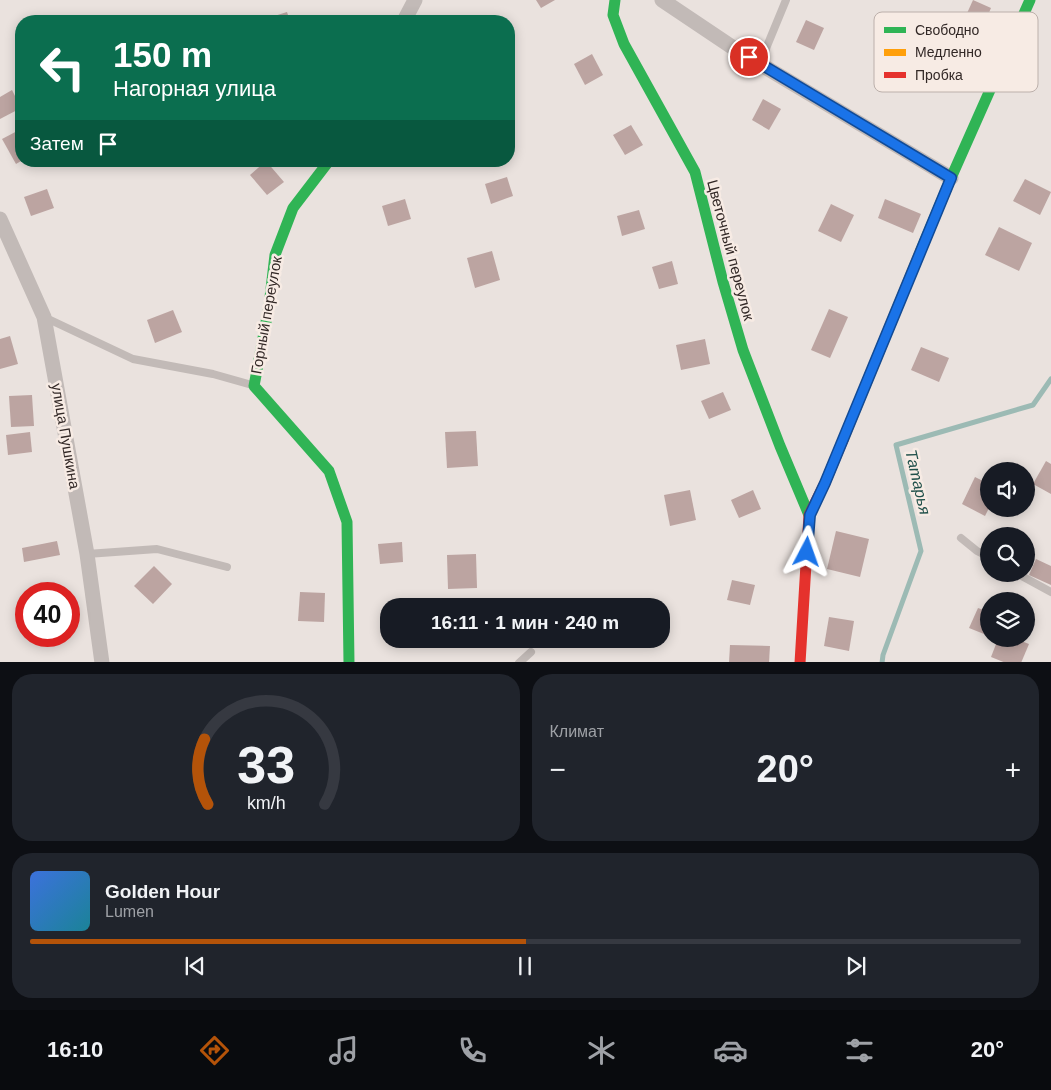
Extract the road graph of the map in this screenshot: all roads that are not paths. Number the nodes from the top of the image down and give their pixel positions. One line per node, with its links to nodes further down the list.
1 (415, 0): 7 (street)
2 (615, 0): 15 (street, Цветочный переулок)
3 (662, 0): 8 (street)
4 (786, 0): 8 (lane)
5 (1030, 0): 6 (street)
6 (1025, 12)
7 (407, 15)
8 (760, 64): 11 (street)
9 (990, 92): 11 (street)
10 (324, 167): 14 (street, Горный переулок)
11 (951, 178): 15 (street)
12 (0, 218): 13 (street, улица Пушкина)
13 (44, 317): 14 (lane); 18 (street, улица Пушкина)
14 (254, 386): 23 (street, Горный переулок)
15 (810, 515): 26 (street)
16 (961, 538): 17 (lane)
17 (980, 553)
18 (87, 554): 19 (lane); 24 (street, улица Пушкина)
19 (227, 568)
20 (1033, 582): 21 (lane)
21 (1051, 592)
22 (531, 652): 25 (lane)
23 (352, 661)
24 (102, 662)
25 (519, 662)
26 (800, 662)

